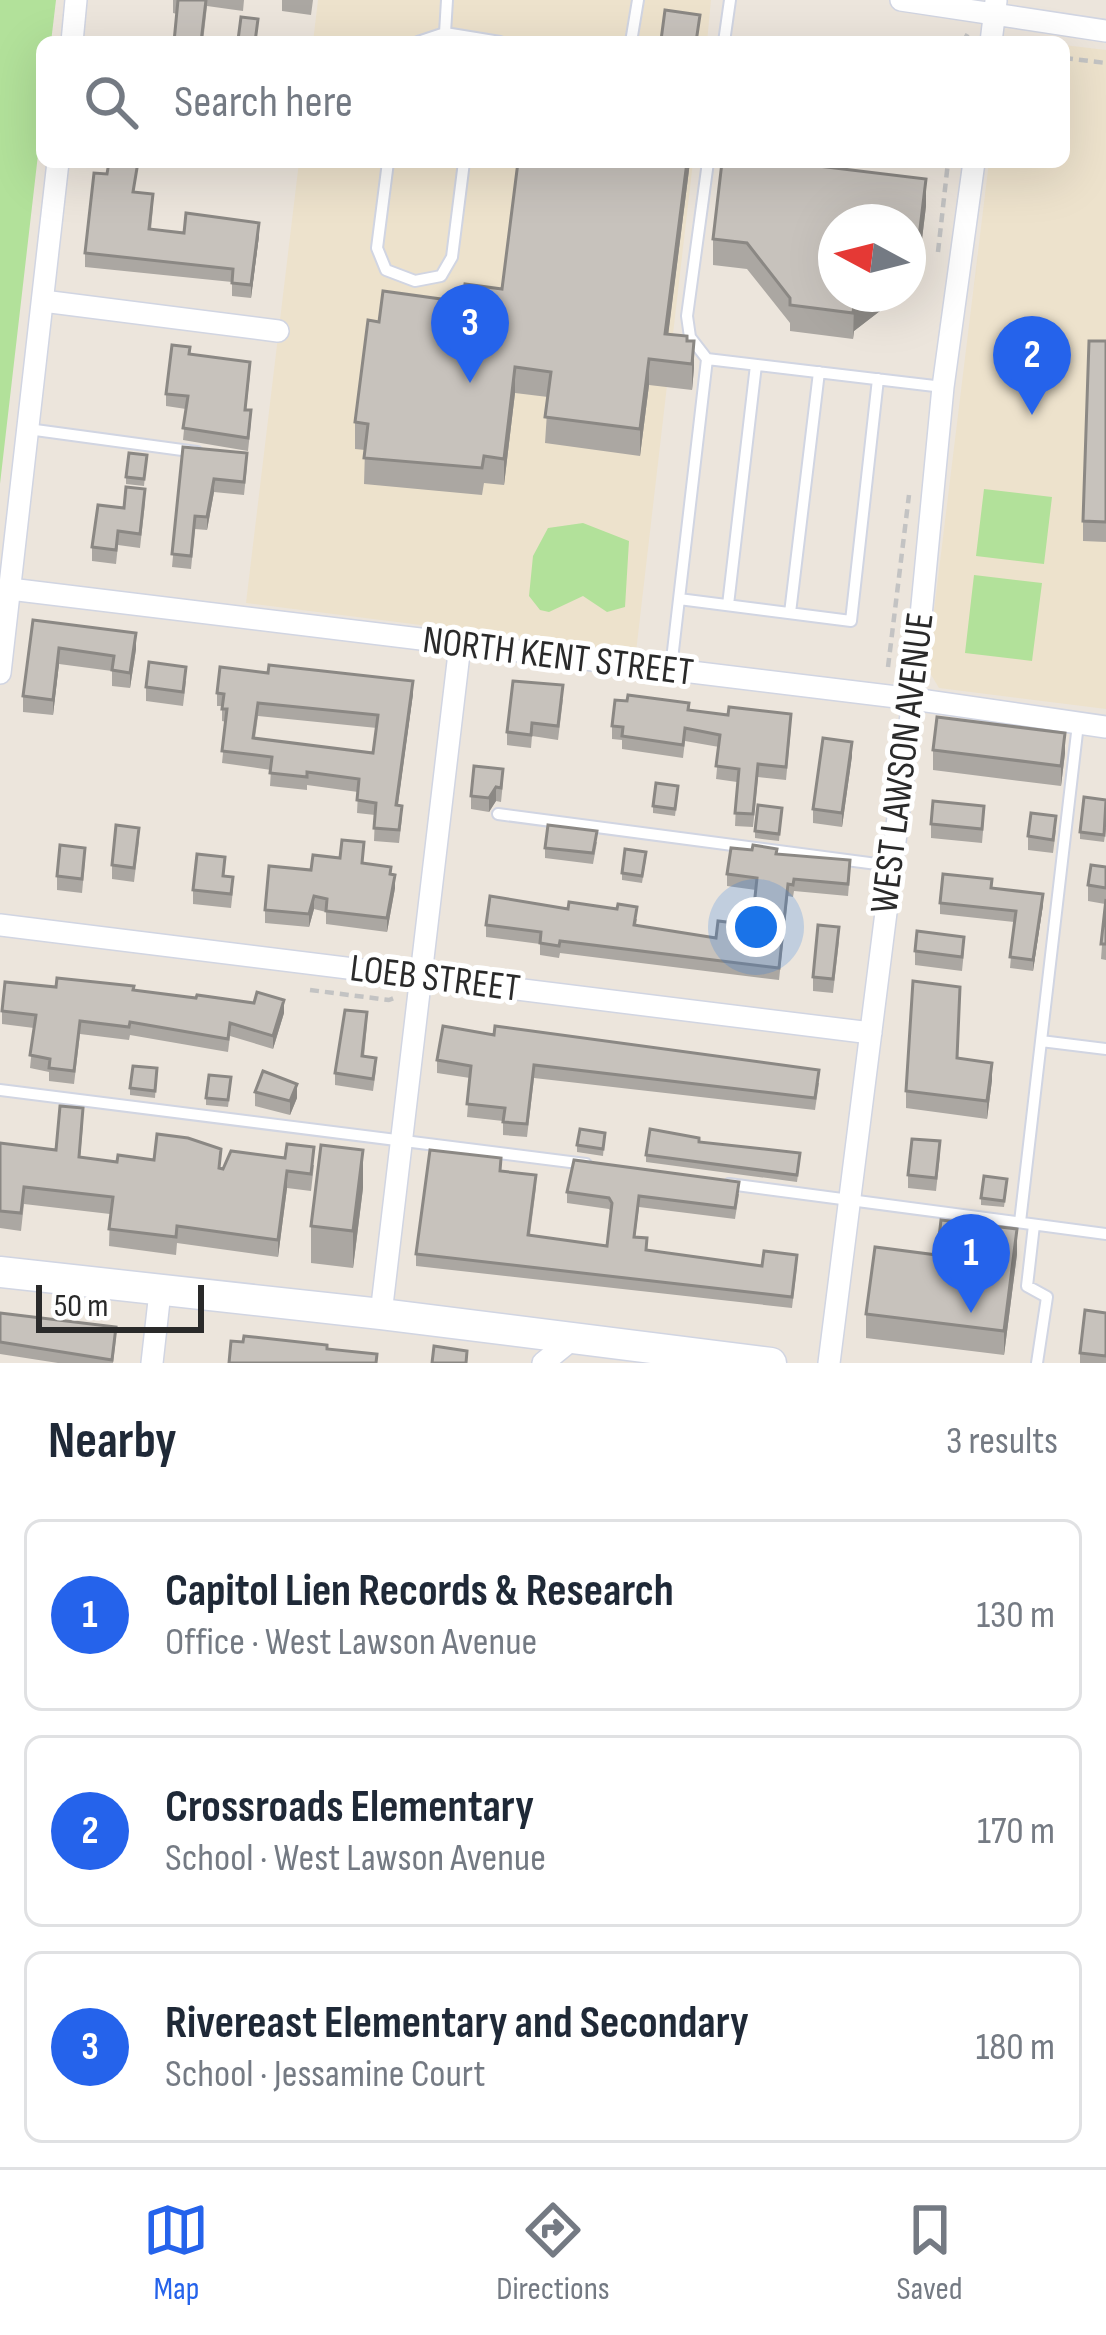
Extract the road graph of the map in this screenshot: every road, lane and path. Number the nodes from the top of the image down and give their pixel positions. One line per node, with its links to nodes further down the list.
1 (76, 0): 10 (street)
2 (447, 0): 9 (lane)
3 (638, 0): 13 (lane)
4 (730, 0): 14 (lane)
5 (901, 0): 6 (street)
6 (995, 7): 8 (street)
7 (970, 31): 15 (path)
8 (1106, 31)
9 (445, 33): 11 (lane); 12 (lane)
10 (73, 36)
11 (436, 36)
12 (459, 36)
13 (632, 36)
14 (725, 36)
15 (967, 36)
16 (1070, 59): 17 (path)
17 (1106, 63)
18 (57, 168): 23 (street)
19 (387, 168): 20 (lane)
20 (463, 168)
21 (707, 168): 25 (lane)
22 (973, 168): 29 (street, WEST LAWSON AVENUE)
23 (43, 301): 24 (street); 30 (street)
24 (278, 331)
25 (707, 359): 26 (lane); 33 (lane)
26 (756, 365): 27 (lane); 34 (lane)
27 (819, 372): 28 (lane); 35 (lane)
28 (878, 379): 29 (lane); 35 (lane)
29 (943, 387): 39 (street, WEST LAWSON AVENUE)
30 (28, 429): 31 (lane); 32 (street)
31 (221, 455)
32 (10, 589): 36 (street, NORTH KENT STREET); 38 (street)
33 (679, 599): 34 (lane); 37 (lane)
34 (728, 605): 35 (lane)
35 (790, 613)
36 (460, 645): 37 (street, NORTH KENT STREET); 45 (street)
37 (670, 671): 39 (street, NORTH KENT STREET)
38 (0, 673)
39 (913, 699): 40 (street, NORTH KENT STREET); 43 (street, WEST LAWSON AVENUE)
40 (1078, 724): 41 (street, NORTH KENT STREET); 49 (lane)
41 (1106, 727)
42 (498, 814): 43 (lane)
43 (892, 866): 48 (street, WEST LAWSON AVENUE)
44 (0, 925): 45 (street, LOEB STREET)
45 (421, 977): 48 (street, LOEB STREET); 52 (street)
46 (310, 990): 47 (path)
47 (397, 997)
48 (871, 1033): 55 (street, WEST LAWSON AVENUE)
49 (1041, 1041): 50 (lane); 56 (lane)
50 (1106, 1049)
51 (0, 1090): 52 (lane)
52 (401, 1138): 53 (lane); 61 (street)
53 (590, 1165)
54 (708, 1181): 55 (lane)
55 (849, 1201): 56 (lane); 66 (street, WEST LAWSON AVENUE)
56 (1020, 1222): 57 (lane)
57 (1034, 1225): 58 (lane); 67 (lane)
58 (1106, 1234)
59 (0, 1273): 60 (main road)
60 (160, 1292): 61 (main road); 63 (street)
61 (381, 1314): 62 (main road)
62 (575, 1337): 64 (street); 65 (main road)
63 (152, 1363)
64 (543, 1363)
65 (771, 1363)
66 (829, 1363)
67 (1036, 1363)

